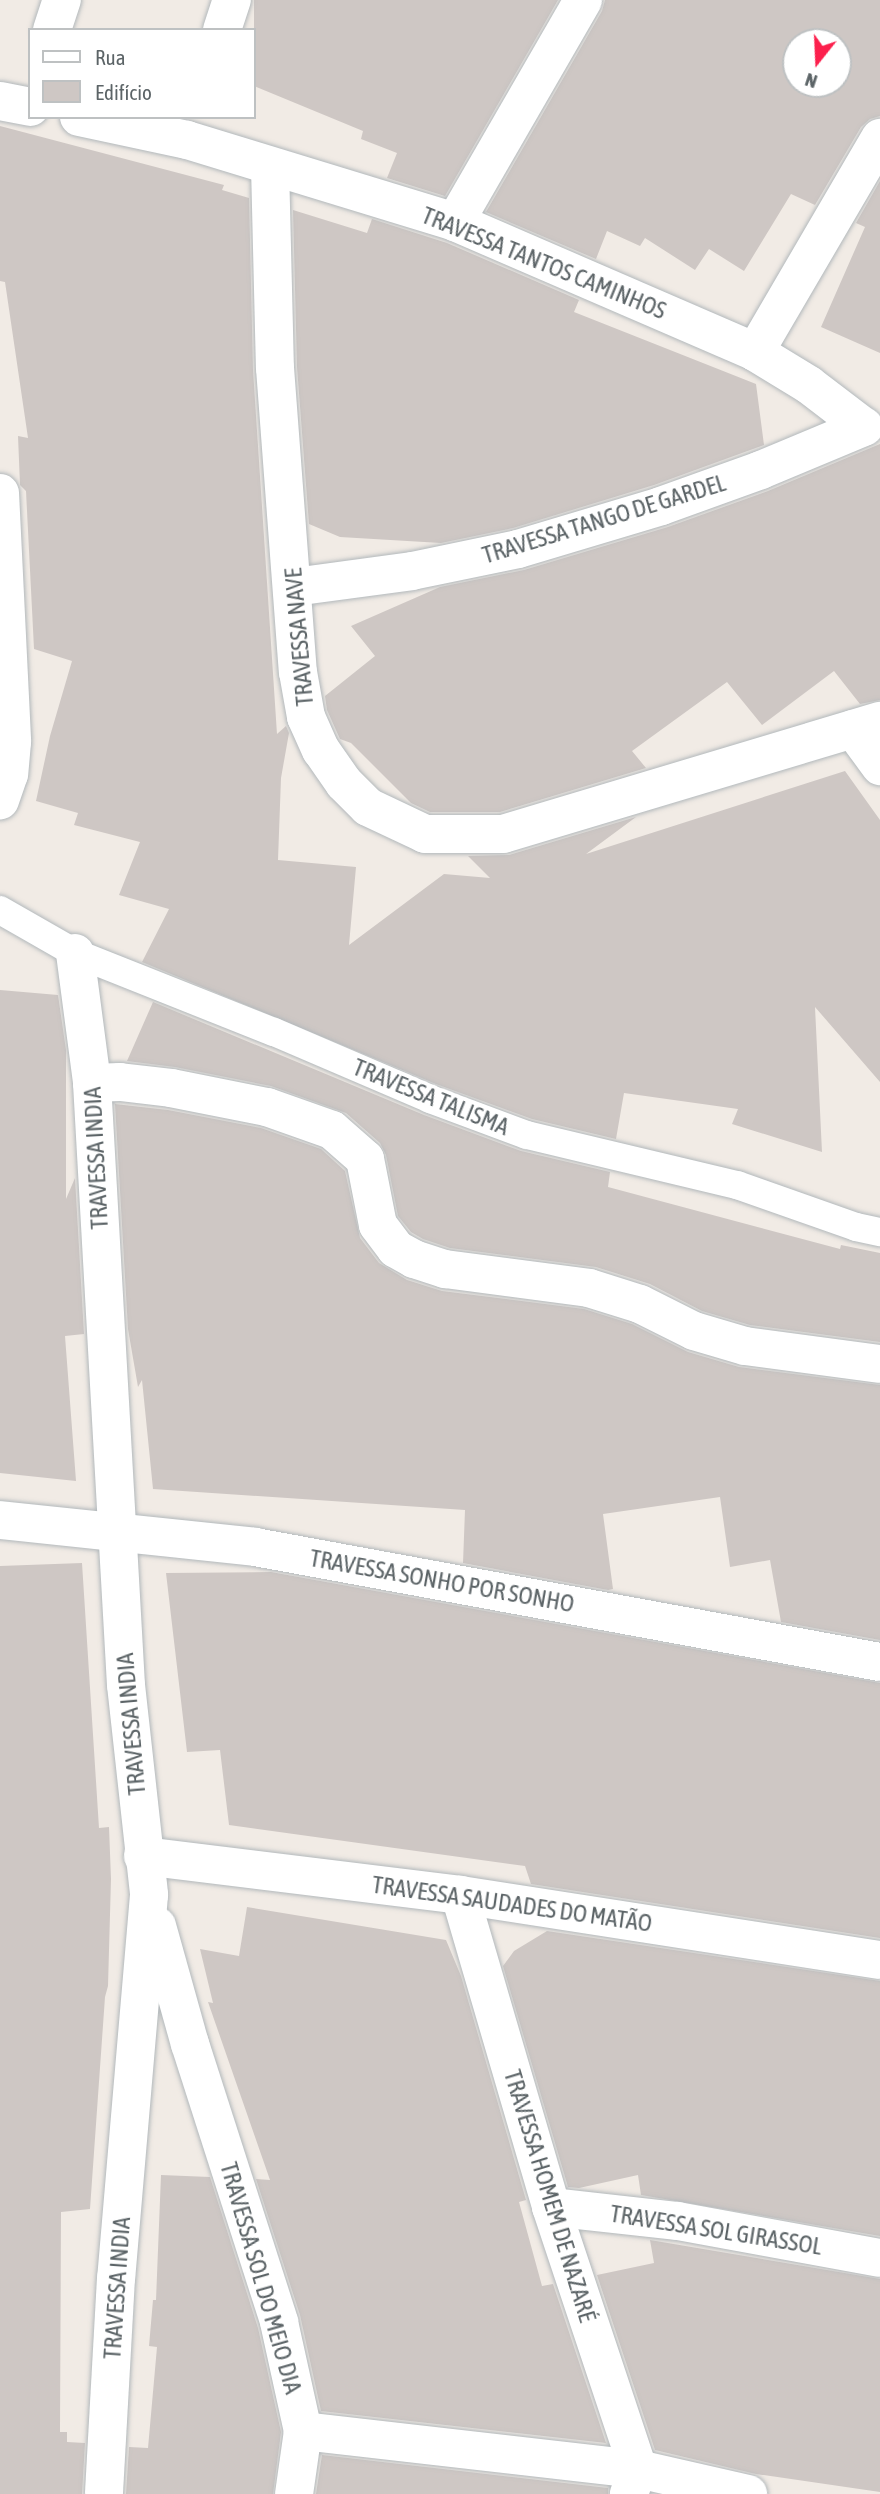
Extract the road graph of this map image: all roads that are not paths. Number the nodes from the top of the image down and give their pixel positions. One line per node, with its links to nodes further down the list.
1 (62, 0): 4 (street)
2 (232, 0): 5 (street)
3 (583, 0): 10 (street)
4 (53, 28)
5 (223, 28)
6 (99, 119): 7 (street, TRAVESSA TANTOS CAMINHOS)
7 (191, 128): 9 (street, TRAVESSA TANTOS CAMINHOS)
8 (880, 138): 11 (street)
9 (270, 166): 10 (street, TRAVESSA TANTOS CAMINHOS); 14 (street, TRAVESSA NAVE)
10 (455, 222): 11 (street, TRAVESSA TANTOS CAMINHOS)
11 (755, 352): 12 (street, TRAVESSA TANTOS CAMINHOS)
12 (864, 427): 14 (street, TRAVESSA TANGO DE GARDEL)
13 (0, 493): 17 (street)
14 (294, 587): 15 (street, TRAVESSA NAVE)
15 (866, 725): 16 (street)
16 (880, 766)
17 (0, 800)
18 (0, 909): 19 (lane, TRAVESSA TALISMA)
19 (75, 953): 20 (street, TRAVESSA INDIA); 21 (lane, TRAVESSA TALISMA)
20 (92, 1083): 22 (street); 24 (street, TRAVESSA INDIA)
21 (880, 1232)
22 (880, 1364)
23 (0, 1520): 24 (street, TRAVESSA SONHO POR SONHO)
24 (118, 1531): 25 (street, TRAVESSA SONHO POR SONHO); 26 (street, TRAVESSA INDIA)
25 (880, 1662)
26 (143, 1856): 27 (street, TRAVESSA INDIA); 28 (street, TRAVESSA SAUDADES DO MATÃO)
27 (149, 1895): 32 (street, TRAVESSA SOL DO MEIO DIA); 34 (street, TRAVESSA INDIA)
28 (460, 1895): 29 (street, TRAVESSA SAUDADES DO MATÃO); 30 (street, TRAVESSA HOMEM DE NAZARÉ)
29 (880, 1960)
30 (551, 2207): 31 (street, TRAVESSA SOL GIRASSOL); 33 (street, TRAVESSA HOMEM DE NAZARÉ)
31 (880, 2258)
32 (303, 2431): 33 (street); 35 (street)
33 (634, 2482): 36 (street)
34 (104, 2494)
35 (294, 2494)
36 (748, 2494)

